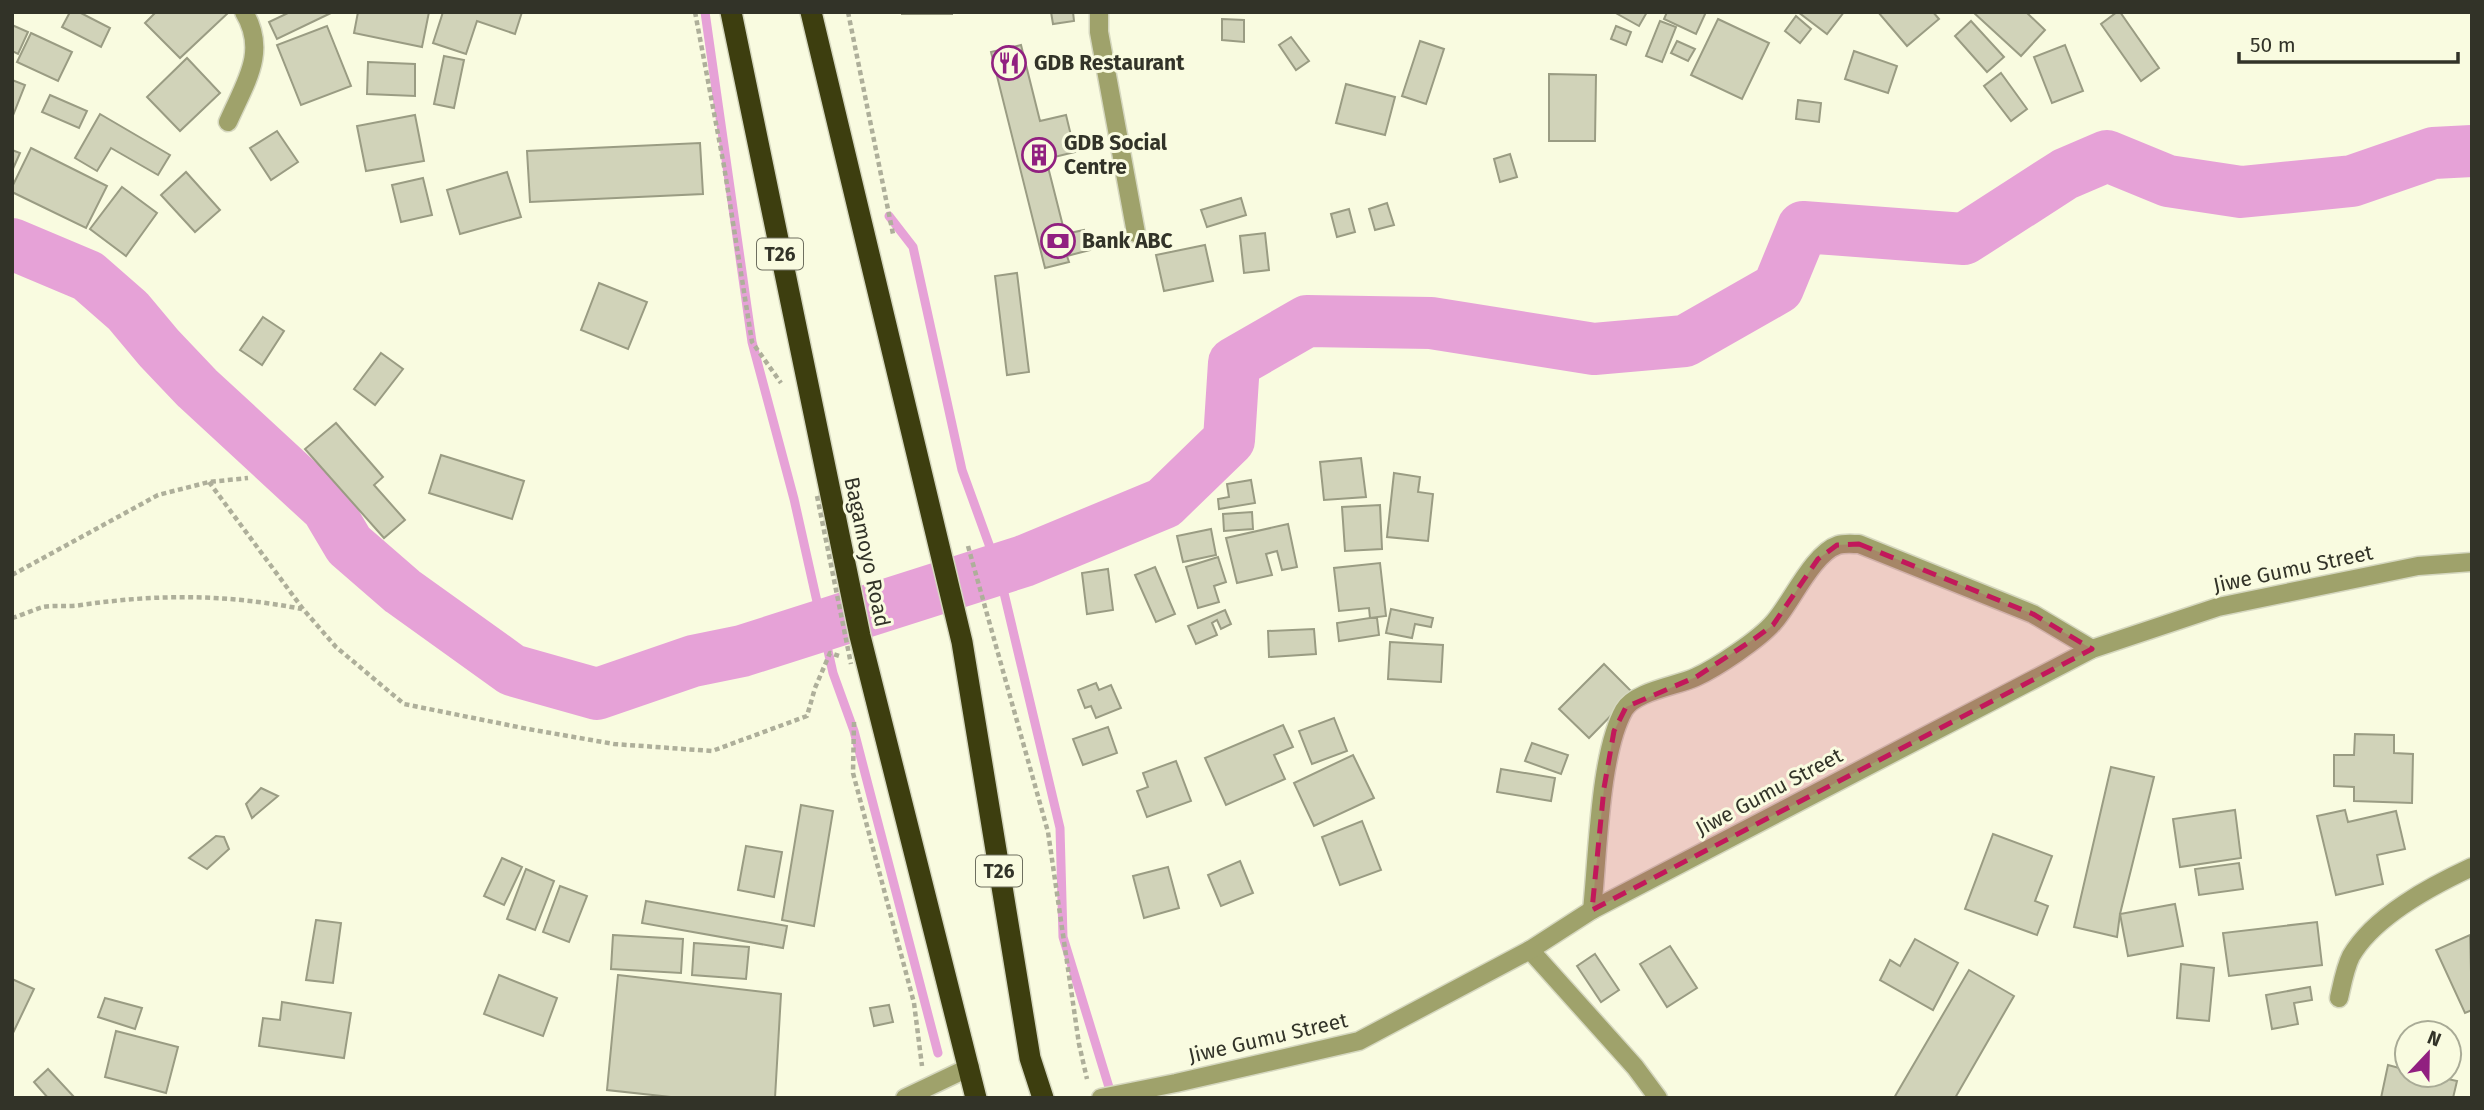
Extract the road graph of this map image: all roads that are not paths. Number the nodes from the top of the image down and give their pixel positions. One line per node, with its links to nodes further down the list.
1 (244, 12): 5 (street)
2 (731, 12): 13 (highway, Bagamoyo Road / T26)
3 (811, 12): 17 (highway, T26)
4 (1099, 12): 6 (street)
5 (228, 122)
6 (1136, 233)
7 (2472, 562): 8 (street, Jiwe Gumu Street)
8 (2092, 649): 10 (street, Jiwe Gumu Street); 10 (street)
9 (2472, 867): 12 (street)
10 (1592, 910): 11 (street, Jiwe Gumu Street)
11 (1530, 950): 14 (street, Jiwe Gumu Street); 18 (street)
12 (2339, 998)
13 (970, 1067): 15 (street); 16 (highway, Bagamoyo Road / T26)
14 (1095, 1091)
15 (905, 1098)
16 (976, 1098)
17 (1043, 1098)
18 (1658, 1098)

